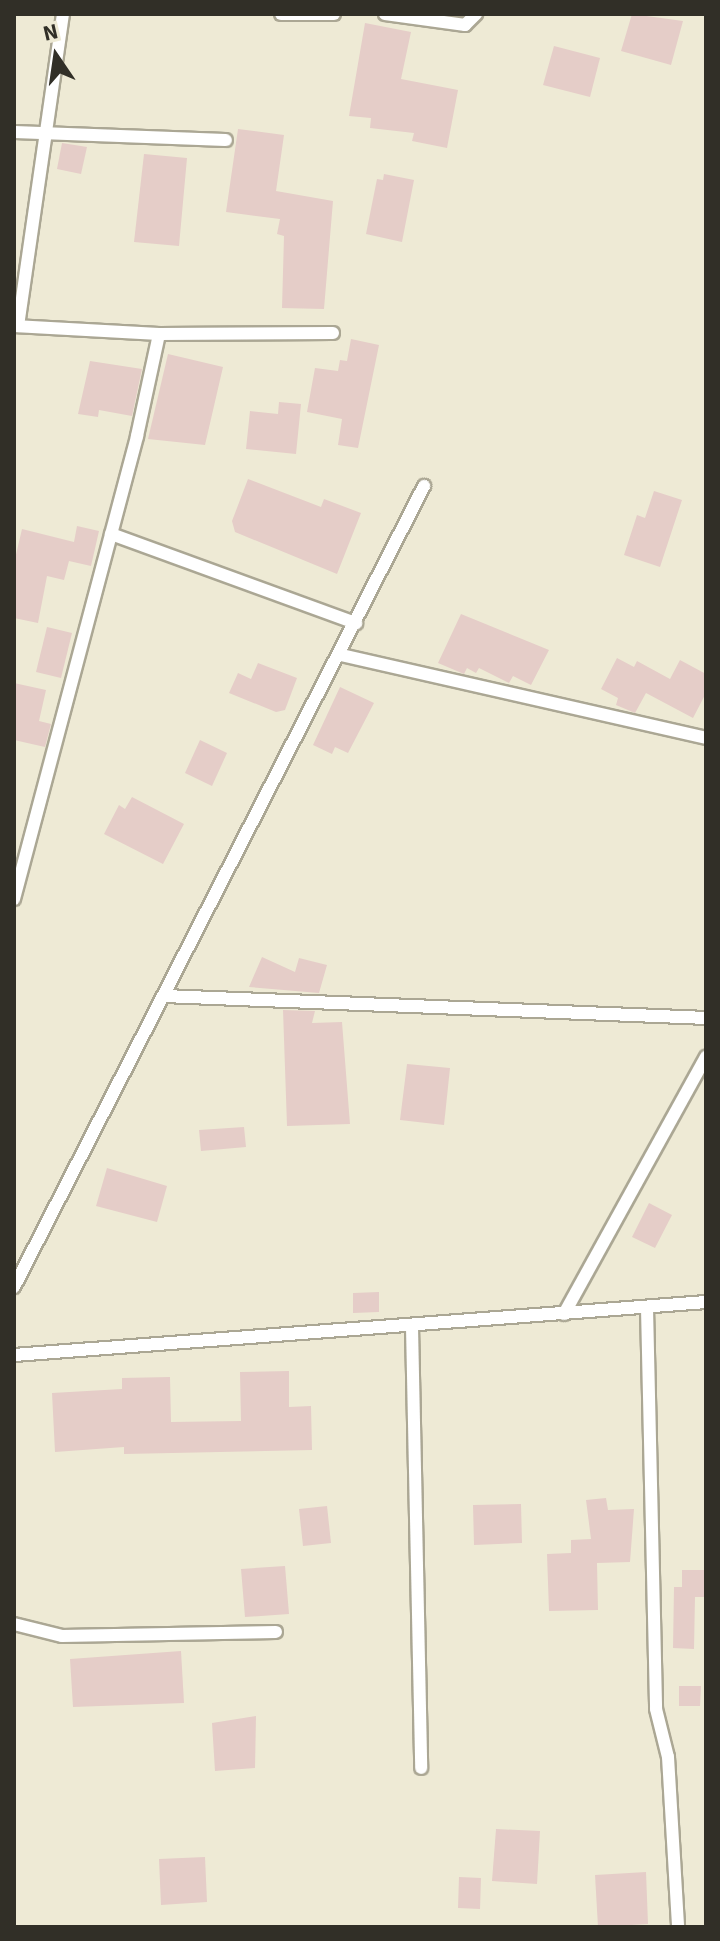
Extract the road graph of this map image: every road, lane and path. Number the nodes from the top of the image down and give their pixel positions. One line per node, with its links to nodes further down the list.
1 (63, 14): 7 (lane)
2 (281, 14): 3 (lane)
3 (334, 14)
4 (385, 14): 5 (lane)
5 (476, 14)
6 (14, 132): 7 (lane)
7 (44, 132): 8 (lane); 9 (lane)
8 (226, 140)
9 (16, 326): 11 (lane)
10 (333, 333): 11 (lane)
11 (159, 334): 13 (lane)
12 (424, 486): 14 (lane)
13 (111, 534): 14 (lane); 17 (lane)
14 (356, 623): 15 (lane)
15 (341, 655): 16 (lane); 18 (lane)
16 (706, 738)
17 (14, 899)
18 (164, 996): 19 (lane); 21 (lane)
19 (706, 1018)
20 (706, 1057): 24 (lane)
21 (14, 1287)
22 (706, 1302): 23 (lane)
23 (647, 1308): 24 (lane); 30 (lane)
24 (564, 1314): 25 (lane)
25 (412, 1327): 26 (lane); 29 (lane)
26 (14, 1355)
27 (14, 1624): 28 (lane)
28 (276, 1632)
29 (421, 1768)
30 (678, 1927)

